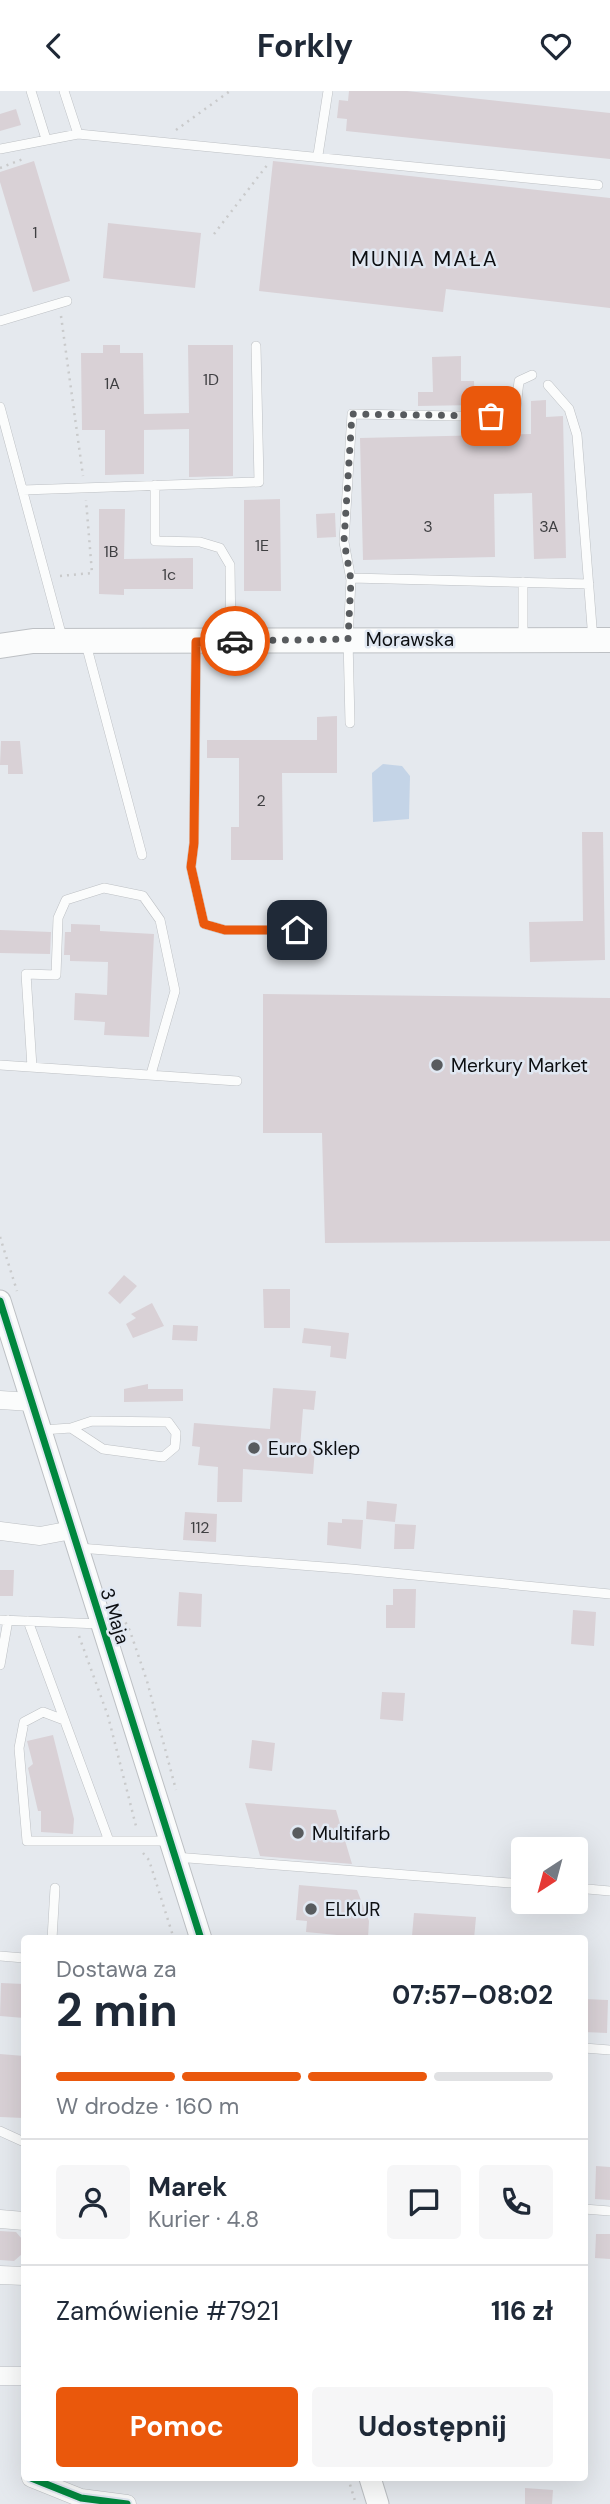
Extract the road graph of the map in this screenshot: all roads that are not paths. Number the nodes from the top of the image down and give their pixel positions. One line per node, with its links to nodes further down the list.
1 (31, 91): 5 (lane)
2 (64, 91): 4 (lane)
3 (328, 91): 7 (lane)
4 (78, 134): 5 (lane); 7 (lane)
5 (46, 139): 6 (lane)
6 (0, 149)
7 (318, 155): 8 (lane)
8 (598, 185)
9 (63, 303): 10 (lane)
10 (0, 321)
11 (256, 346): 15 (lane)
12 (531, 375): 17 (lane)
13 (548, 385): 19 (lane)
14 (0, 407): 16 (lane)
15 (155, 485): 16 (lane); 23 (lane)
16 (23, 490): 24 (lane)
17 (351, 578): 18 (lane); 20 (lane)
18 (523, 582): 19 (lane); 21 (lane)
19 (589, 584): 22 (lane)
20 (348, 639): 21 (main road, Morawska); 23 (main road, Morawska); 27 (lane)
21 (523, 640): 22 (main road, Morawska)
22 (601, 640)
23 (231, 641): 25 (main road, Morawska)
24 (74, 642): 25 (main road, Morawska); 26 (main road, Morawska); 28 (lane)
25 (196, 642): 29 (lane)
26 (0, 646)
27 (350, 723)
28 (142, 855)
29 (321, 930)
30 (0, 1065): 31 (lane)
31 (32, 1067): 32 (lane); 32 (lane)
32 (151, 1074): 33 (lane)
33 (237, 1081)
34 (1, 1310): 36 (street, 3 Maja)
35 (0, 1400): 36 (street)
36 (31, 1402): 38 (street, 3 Maja)
37 (71, 1428): 37 (lane); 38 (lane)
38 (40, 1430): 40 (street, 3 Maja)
39 (0, 1531): 40 (street)
40 (75, 1539): 41 (lane); 44 (street, 3 Maja)
41 (610, 1594)
42 (4, 1620): 43 (lane); 45 (lane)
43 (28, 1621): 44 (lane); 46 (lane)
44 (102, 1624): 48 (street, 3 Maja)
45 (0, 1665)
46 (64, 1720): 47 (lane); 47 (lane)
47 (109, 1841): 48 (lane)
48 (170, 1849): 49 (lane); 54 (street, 3 Maja)
49 (511, 1883)
50 (55, 1888): 53 (lane)
51 (588, 1889): 52 (lane)
52 (610, 1891)
53 (52, 1935)
54 (200, 1935)
55 (0, 1956): 56 (lane)
56 (21, 1958)
57 (588, 2048): 58 (lane)
58 (610, 2050)
59 (0, 2130): 60 (lane)
60 (21, 2140)
61 (588, 2209): 62 (lane)
62 (610, 2211)
63 (0, 2219): 64 (street)
64 (21, 2221)
65 (21, 2375): 66 (street)
66 (0, 2376)
67 (39, 2481): 69 (street)
68 (371, 2481): 70 (street)
69 (127, 2504)
70 (378, 2504)

